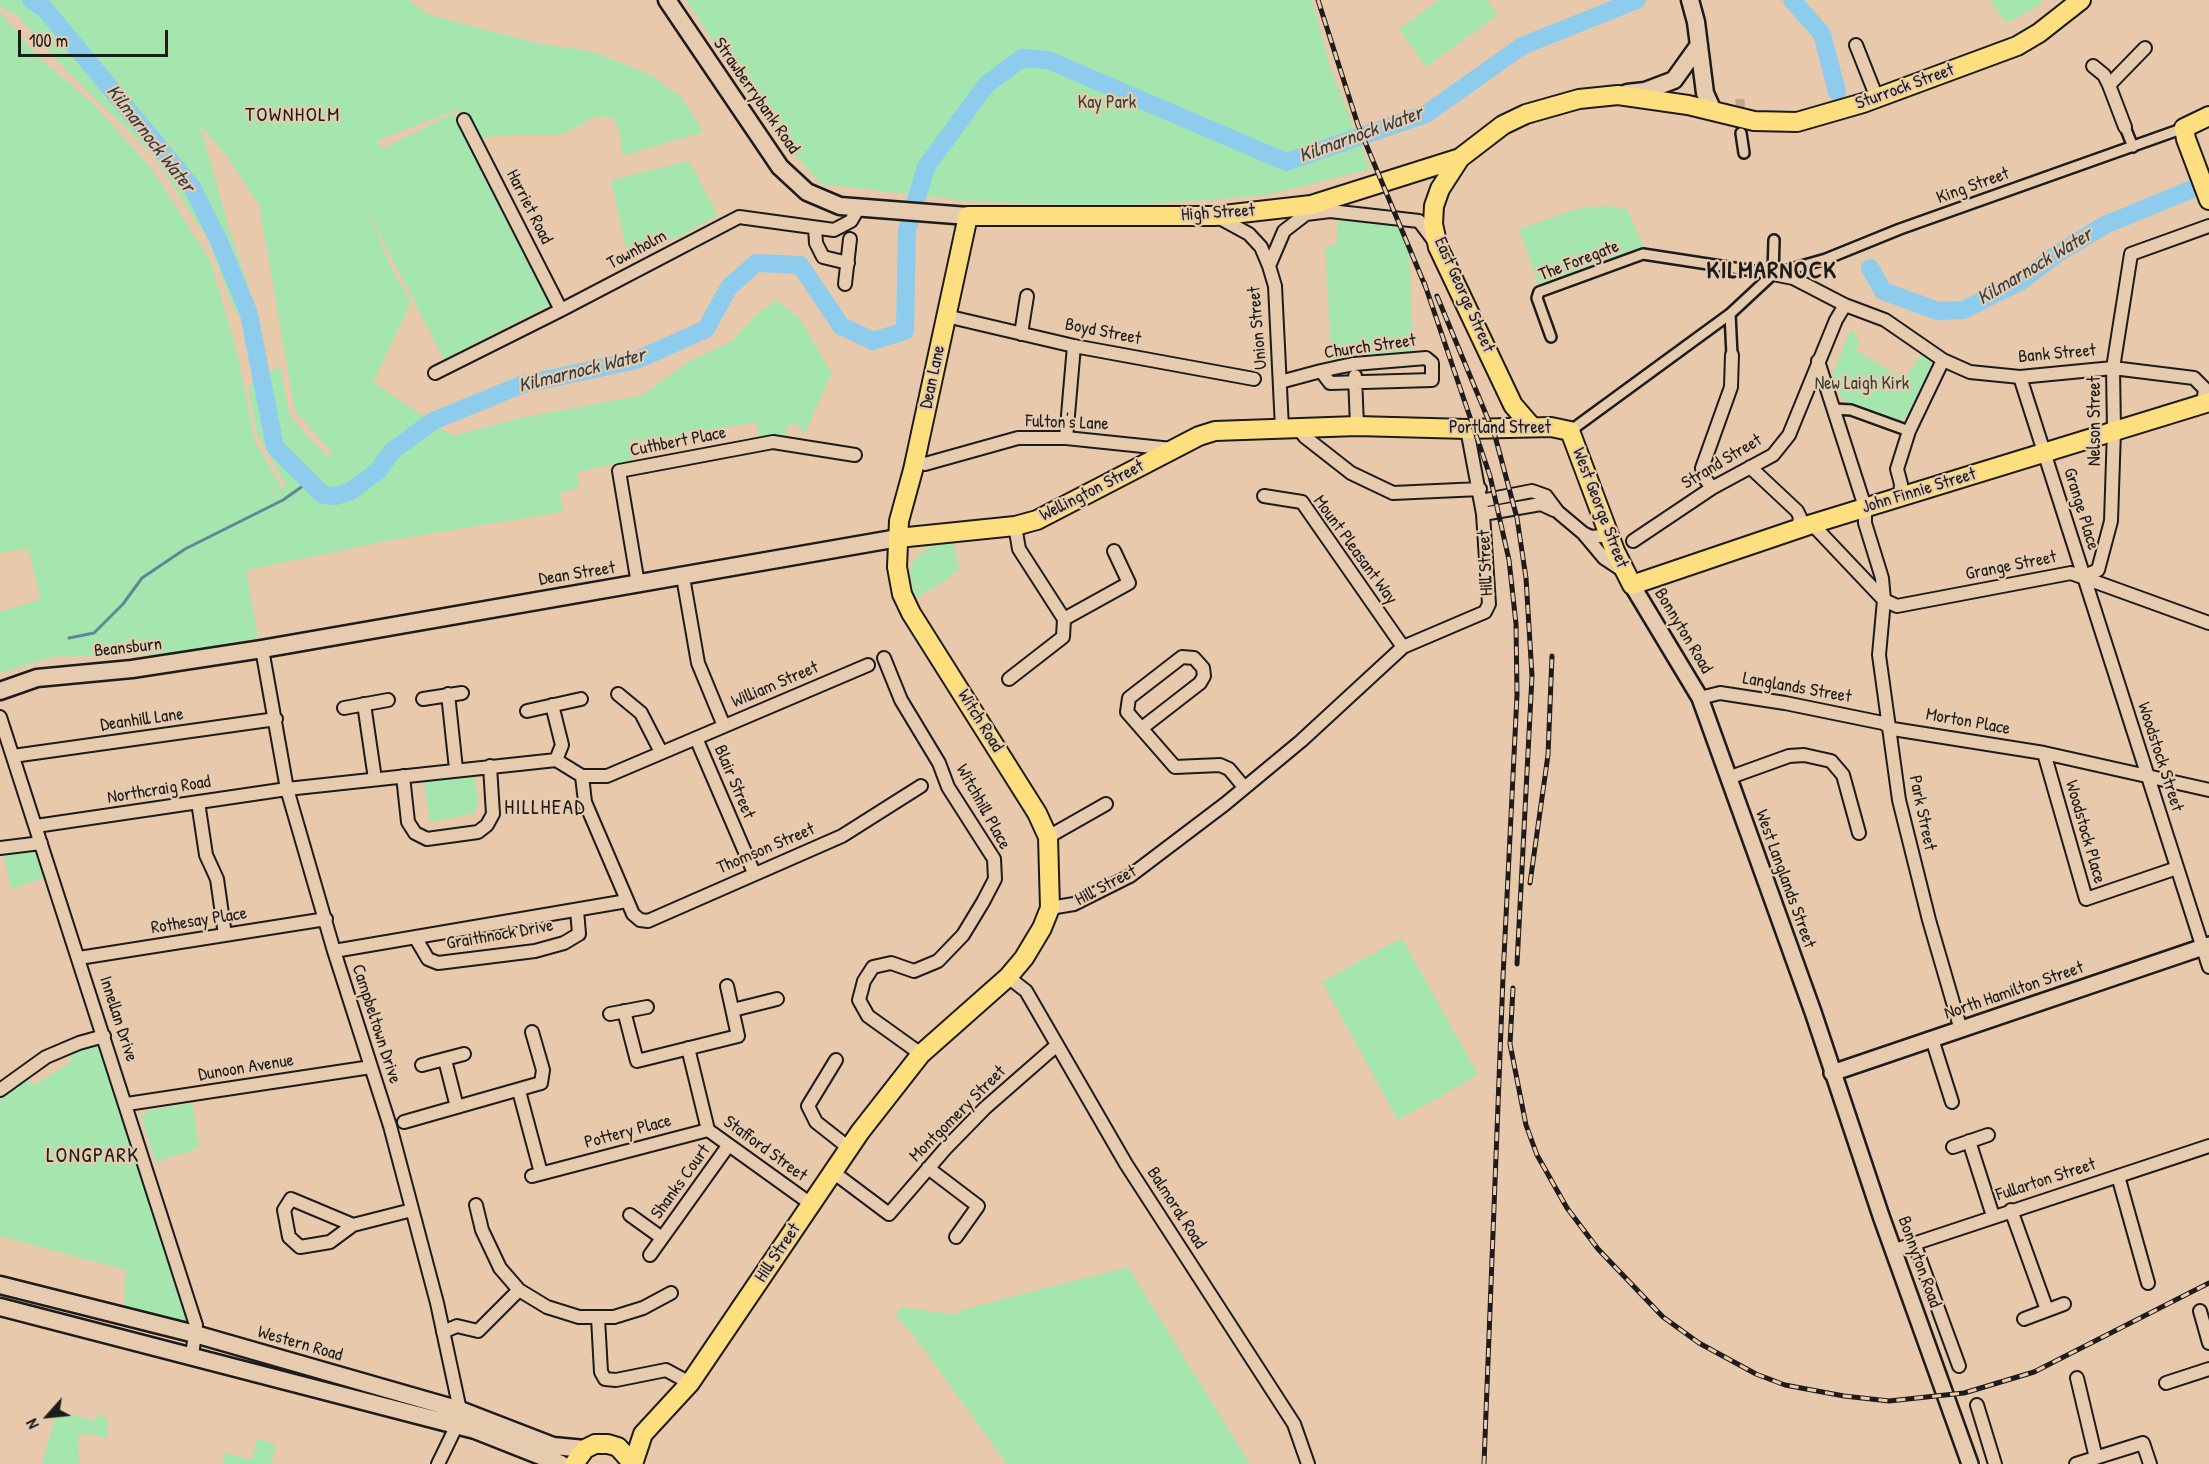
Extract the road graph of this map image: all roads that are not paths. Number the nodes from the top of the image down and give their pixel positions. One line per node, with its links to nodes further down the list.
1 (667, 0): 21 (main road, Strawberrybank Road)
2 (1690, 0): 4 (main road)
3 (2081, 0): 10 (main road, Sturrock Street)
4 (1699, 45): 9 (main road); 11 (main road)
5 (1856, 45): 10 (street)
6 (2145, 48): 8 (street)
7 (2093, 66): 8 (street)
8 (2109, 85): 14 (street)
9 (1618, 94): 11 (main road, Sturrock Street); 19 (main road, Sturrock Street)
10 (1877, 98): 11 (main road, Sturrock Street)
11 (1713, 111)
12 (2209, 116): 15 (main road)
13 (464, 120): 35 (street, Harriet Road)
14 (2125, 127): 17 (street)
15 (2184, 128): 17 (street, King Street); 20 (main road)
16 (1741, 133): 18 (street)
17 (2133, 147): 31 (street, King Street)
18 (1744, 153)
19 (1460, 158): 23 (main road, High Street); 28 (main road, East George Street)
20 (2209, 199)
21 (859, 207): 22 (main road, Strawberrybank Road); 25 (street, Townholm)
22 (968, 216): 23 (main road, High Street); 37 (main road, Dean Lane)
23 (1215, 216): 30 (street, Union Street)
24 (2209, 226): 45 (street, Nelson Street)
25 (815, 228): 29 (street); 35 (street, Townholm)
26 (850, 239): 29 (street)
27 (1774, 240): 31 (street)
28 (1438, 247): 30 (street); 55 (main road, East George Street)
29 (848, 263): 32 (street)
30 (1269, 266): 50 (street, Union Street)
31 (1773, 274): 34 (street, Bank Street); 36 (street, Portland Street); 39 (street, The Foregate)
32 (846, 284)
33 (1027, 296): 38 (street)
34 (1845, 305): 42 (street, Bank Street); 43 (street, Strand Street)
35 (561, 310): 47 (street, Townholm)
36 (1730, 314): 41 (street); 59 (street, Portland Street)
37 (946, 316): 38 (street, Boyd Street); 79 (main road, Dean Lane)
38 (1021, 334): 40 (street, Boyd Street)
39 (1551, 337)
40 (1074, 346): 49 (street, Boyd Street); 61 (street)
41 (1732, 356): 67 (street)
42 (1943, 360): 48 (street, Bank Street); 60 (street)
43 (1818, 361): 53 (street, Park Street); 66 (street, Strand Street)
44 (1354, 365): 46 (street, Church Street); 51 (street); 51 (street, Church Street)
45 (2113, 368): 48 (street, Bank Street); 52 (street, Bank Street); 58 (street, Nelson Street)
46 (1321, 371): 50 (street, Church Street); 51 (street)
47 (435, 373)
48 (2020, 377): 63 (street, Grange Place)
49 (1254, 379)
50 (1280, 382): 56 (street, Union Street)
51 (1355, 382): 54 (street)
52 (2206, 403): 58 (main road, John Finnie Street)
53 (1834, 409): 60 (street); 71 (street, Park Street)
54 (1357, 426): 56 (main road, Portland Street); 57 (main road, Portland Street)
55 (1532, 427): 57 (main road, Portland Street); 59 (main road, Portland Street)
56 (1289, 428): 62 (main road, Wellington Street); 68 (street)
57 (1467, 429): 68 (street, Hill Street)
58 (2114, 430): 63 (main road, John Finnie Street); 84 (street, Nelson Street)
59 (1570, 431): 76 (main road, West George Street)
60 (1909, 431): 70 (street)
61 (1066, 438): 62 (street, Fulton's Lane); 65 (street, Fulton's Lane)
62 (1173, 449): 74 (main road, Wellington Street)
63 (2044, 452): 70 (main road, John Finnie Street); 84 (street, Grange Place)
64 (855, 455): 86 (street, Cuthbert Place)
65 (925, 464)
66 (1750, 467): 67 (street, Strand Street); 75 (street)
67 (1712, 488): 80 (street, Strand Street)
68 (1480, 495): 72 (street); 73 (street, Hill Street)
69 (1264, 496): 90 (street, Mount Pleasant Way)
70 (1900, 497): 71 (main road, John Finnie Street)
71 (1866, 507): 75 (main road, John Finnie Street); 87 (street, Park Street)
72 (1558, 512): 73 (street); 77 (street)
73 (1483, 514): 90 (street, Hill Street)
74 (1015, 526): 78 (main road, Wellington Street); 88 (street)
75 (1805, 526): 85 (main road, John Finnie Street); 87 (street)
76 (1607, 530): 77 (street); 85 (main road, West George Street)
77 (1583, 533): 85 (street)
78 (937, 534): 79 (main road, Wellington Street); 82 (main road)
79 (898, 538): 82 (main road, Witch Road); 83 (main road, Dean Street)
80 (1633, 541)
81 (1114, 551): 88 (street)
82 (897, 567): 132 (main road, Witch Road)
83 (683, 577): 86 (main road, Dean Street); 109 (street)
84 (2082, 577): 87 (street, Grange Street); 89 (street, Grange Street); 121 (street, Woodstock Street)
85 (1627, 578): 99 (street, Bonnyton Road)
86 (638, 584): 91 (main road, Dean Street)
87 (1884, 600): 110 (street, Park Street)
88 (1064, 619): 94 (street)
89 (2209, 623)
90 (1403, 647): 125 (street, Hill Street)
91 (262, 649): 95 (main road, Beansburn); 108 (street, Campbeltown Drive)
92 (884, 658): 161 (street, Witchhill Place)
93 (868, 665): 109 (street, William Street)
94 (1009, 679)
95 (0, 691)
96 (462, 693): 97 (street)
97 (448, 694): 100 (street); 118 (street)
98 (618, 694): 113 (street)
99 (1700, 698): 110 (street, Langlands Street); 122 (street, West Langlands Street)
100 (423, 699)
101 (581, 699): 104 (street)
102 (388, 700): 103 (street)
103 (364, 704): 105 (street); 123 (street)
104 (552, 705): 106 (street); 116 (street)
105 (344, 708)
106 (527, 711)
107 (0, 717): 115 (street, Innellan Drive)
108 (276, 718): 115 (street, Deanhill Lane); 126 (street, Campbeltown Drive)
109 (724, 726): 112 (street, William Street)
110 (1888, 726): 114 (street, Morton Place); 154 (street, Park Street)
111 (1142, 728): 111 (street); 125 (street)
112 (696, 738): 113 (street, William Street); 136 (street, Blair Street)
113 (661, 752): 120 (street, William Street)
114 (2044, 753): 121 (street, Morton Place); 135 (street, Woodstock Place)
115 (13, 756): 130 (street, Innellan Drive)
116 (556, 760): 117 (street, Northcraig Road); 120 (street)
117 (490, 766): 118 (street, Northcraig Road); 119 (street)
118 (456, 769): 119 (street, Northcraig Road)
119 (403, 776): 123 (street, Northcraig Road)
120 (582, 776): 137 (street)
121 (2147, 776): 127 (street, Morton Place); 135 (street, Woodstock Street)
122 (1728, 778): 131 (street); 166 (street, West Langlands Street)
123 (375, 779): 126 (street, Northcraig Road)
124 (921, 786): 136 (street, Thomson Street)
125 (1244, 787): 138 (street, Hill Street)
126 (287, 789): 128 (street, Northcraig Road); 140 (street, Campbeltown Drive)
127 (2209, 790)
128 (198, 802): 130 (street, Northcraig Road); 141 (street)
129 (1106, 804): 132 (street)
130 (36, 826): 133 (street, Innellan Drive)
131 (1859, 833)
132 (1048, 837): 138 (main road, Witch Road)
133 (41, 843): 134 (street); 145 (street, Innellan Drive)
134 (0, 848)
135 (2177, 868): 143 (street, Woodstock Street)
136 (754, 873): 137 (street, Thomson Street)
137 (627, 901): 139 (street, Graithnock Drive)
138 (1050, 909): 147 (main road, Hill Street)
139 (577, 910): 142 (street, Graithnock Drive); 142 (street, Graithnock Drive)
140 (326, 919): 141 (street, Rothesay Place); 144 (street, Campbeltown Drive)
141 (225, 935): 145 (street, Rothesay Place)
142 (416, 937): 144 (street, Graithnock Drive)
143 (2206, 946): 146 (street, Woodstock Street); 154 (street, North Hamilton Street)
144 (334, 951): 165 (street, Campbeltown Drive)
145 (79, 958): 156 (street, Innellan Drive)
146 (2209, 967)
147 (1008, 977): 158 (street, Balmoral Road); 161 (main road, Hill Street)
148 (727, 986): 151 (street)
149 (777, 999): 151 (street)
150 (647, 1007): 152 (street)
151 (733, 1010): 159 (street)
152 (624, 1011): 153 (street); 159 (street)
153 (610, 1014)
154 (1961, 1030): 157 (street, North Hamilton Street)
155 (532, 1032): 168 (street)
156 (104, 1036): 167 (street); 170 (street, Innellan Drive)
157 (1932, 1039): 166 (street, North Hamilton Street); 169 (street)
158 (1057, 1045): 180 (street, Montgomery Street); 224 (street, Balmoral Road)
159 (688, 1048): 173 (street, Stafford Street)
160 (464, 1054): 162 (street)
161 (921, 1054): 179 (main road, Hill Street)
162 (445, 1060): 164 (street); 171 (street)
163 (836, 1060): 179 (street)
164 (422, 1065)
165 (371, 1067): 170 (street, Dunoon Avenue); 185 (street, Campbeltown Drive)
166 (1832, 1073): 193 (street, Bonnyton Road)
167 (0, 1090)
168 (519, 1091): 171 (street); 173 (street, Pottery Place)
169 (1952, 1102)
170 (127, 1104): 206 (street, Innellan Drive)
171 (458, 1107): 172 (street)
172 (404, 1122)
173 (708, 1130): 176 (street, Stafford Street)
174 (1988, 1135): 175 (street)
175 (1969, 1141): 178 (street); 188 (street)
176 (728, 1146): 183 (street, Stafford Street); 191 (street, Shanks Court)
177 (2209, 1146): 182 (street, Fullarton Street)
178 (1953, 1147)
179 (849, 1148): 181 (main road, Hill Street)
180 (928, 1168): 181 (street, Montgomery Street); 190 (street)
181 (833, 1172): 183 (main road, Hill Street)
182 (2118, 1176): 186 (street, Fullarton Street); 195 (street)
183 (811, 1204): 212 (main road, Hill Street)
184 (476, 1205): 197 (street)
185 (412, 1210): 189 (street); 205 (street, Campbeltown Drive)
186 (2011, 1210): 188 (street, Fullarton Street); 201 (street)
187 (630, 1215): 191 (street, Shanks Court)
188 (1993, 1216): 192 (street, Fullarton Street)
189 (353, 1225): 189 (street)
190 (956, 1236)
191 (662, 1238): 194 (street, Shanks Court)
192 (1914, 1243): 193 (street, Fullarton Street); 209 (street)
193 (1895, 1251): 225 (street, Bonnyton Road)
194 (650, 1255)
195 (2148, 1283)
196 (0, 1285): 206 (main road, Western Road)
197 (519, 1290): 203 (street); 205 (street)
198 (671, 1293): 203 (street)
199 (2064, 1304): 201 (street)
200 (0, 1307): 208 (main road, Western Road)
201 (2047, 1310): 204 (street)
202 (2200, 1311): 207 (street)
203 (598, 1318): 212 (street)
204 (2024, 1319)
205 (443, 1332): 215 (street, Campbeltown Drive)
206 (195, 1334): 208 (street, Innellan Drive); 215 (main road, Western Road)
207 (2209, 1343)
208 (192, 1356): 215 (main road, Western Road)
209 (1959, 1366)
210 (2209, 1369): 213 (street)
211 (2077, 1378): 219 (street)
212 (690, 1383): 216 (main road, Hill Street)
213 (2166, 1383)
214 (1977, 1405): 226 (street)
215 (452, 1416): 218 (main road, Western Road); 220 (street); 221 (main road, Western Road)
216 (643, 1434): 217 (main road); 223 (main road, Hill Street)
217 (608, 1444): 218 (main road); 223 (main road)
218 (585, 1449): 222 (main road)
219 (2096, 1458): 227 (street); 228 (street)
220 (438, 1464)
221 (561, 1464)
222 (574, 1464)
223 (633, 1464)
224 (1308, 1464)
225 (1970, 1464)
226 (1995, 1464)
227 (2076, 1464)
228 (2150, 1464)

